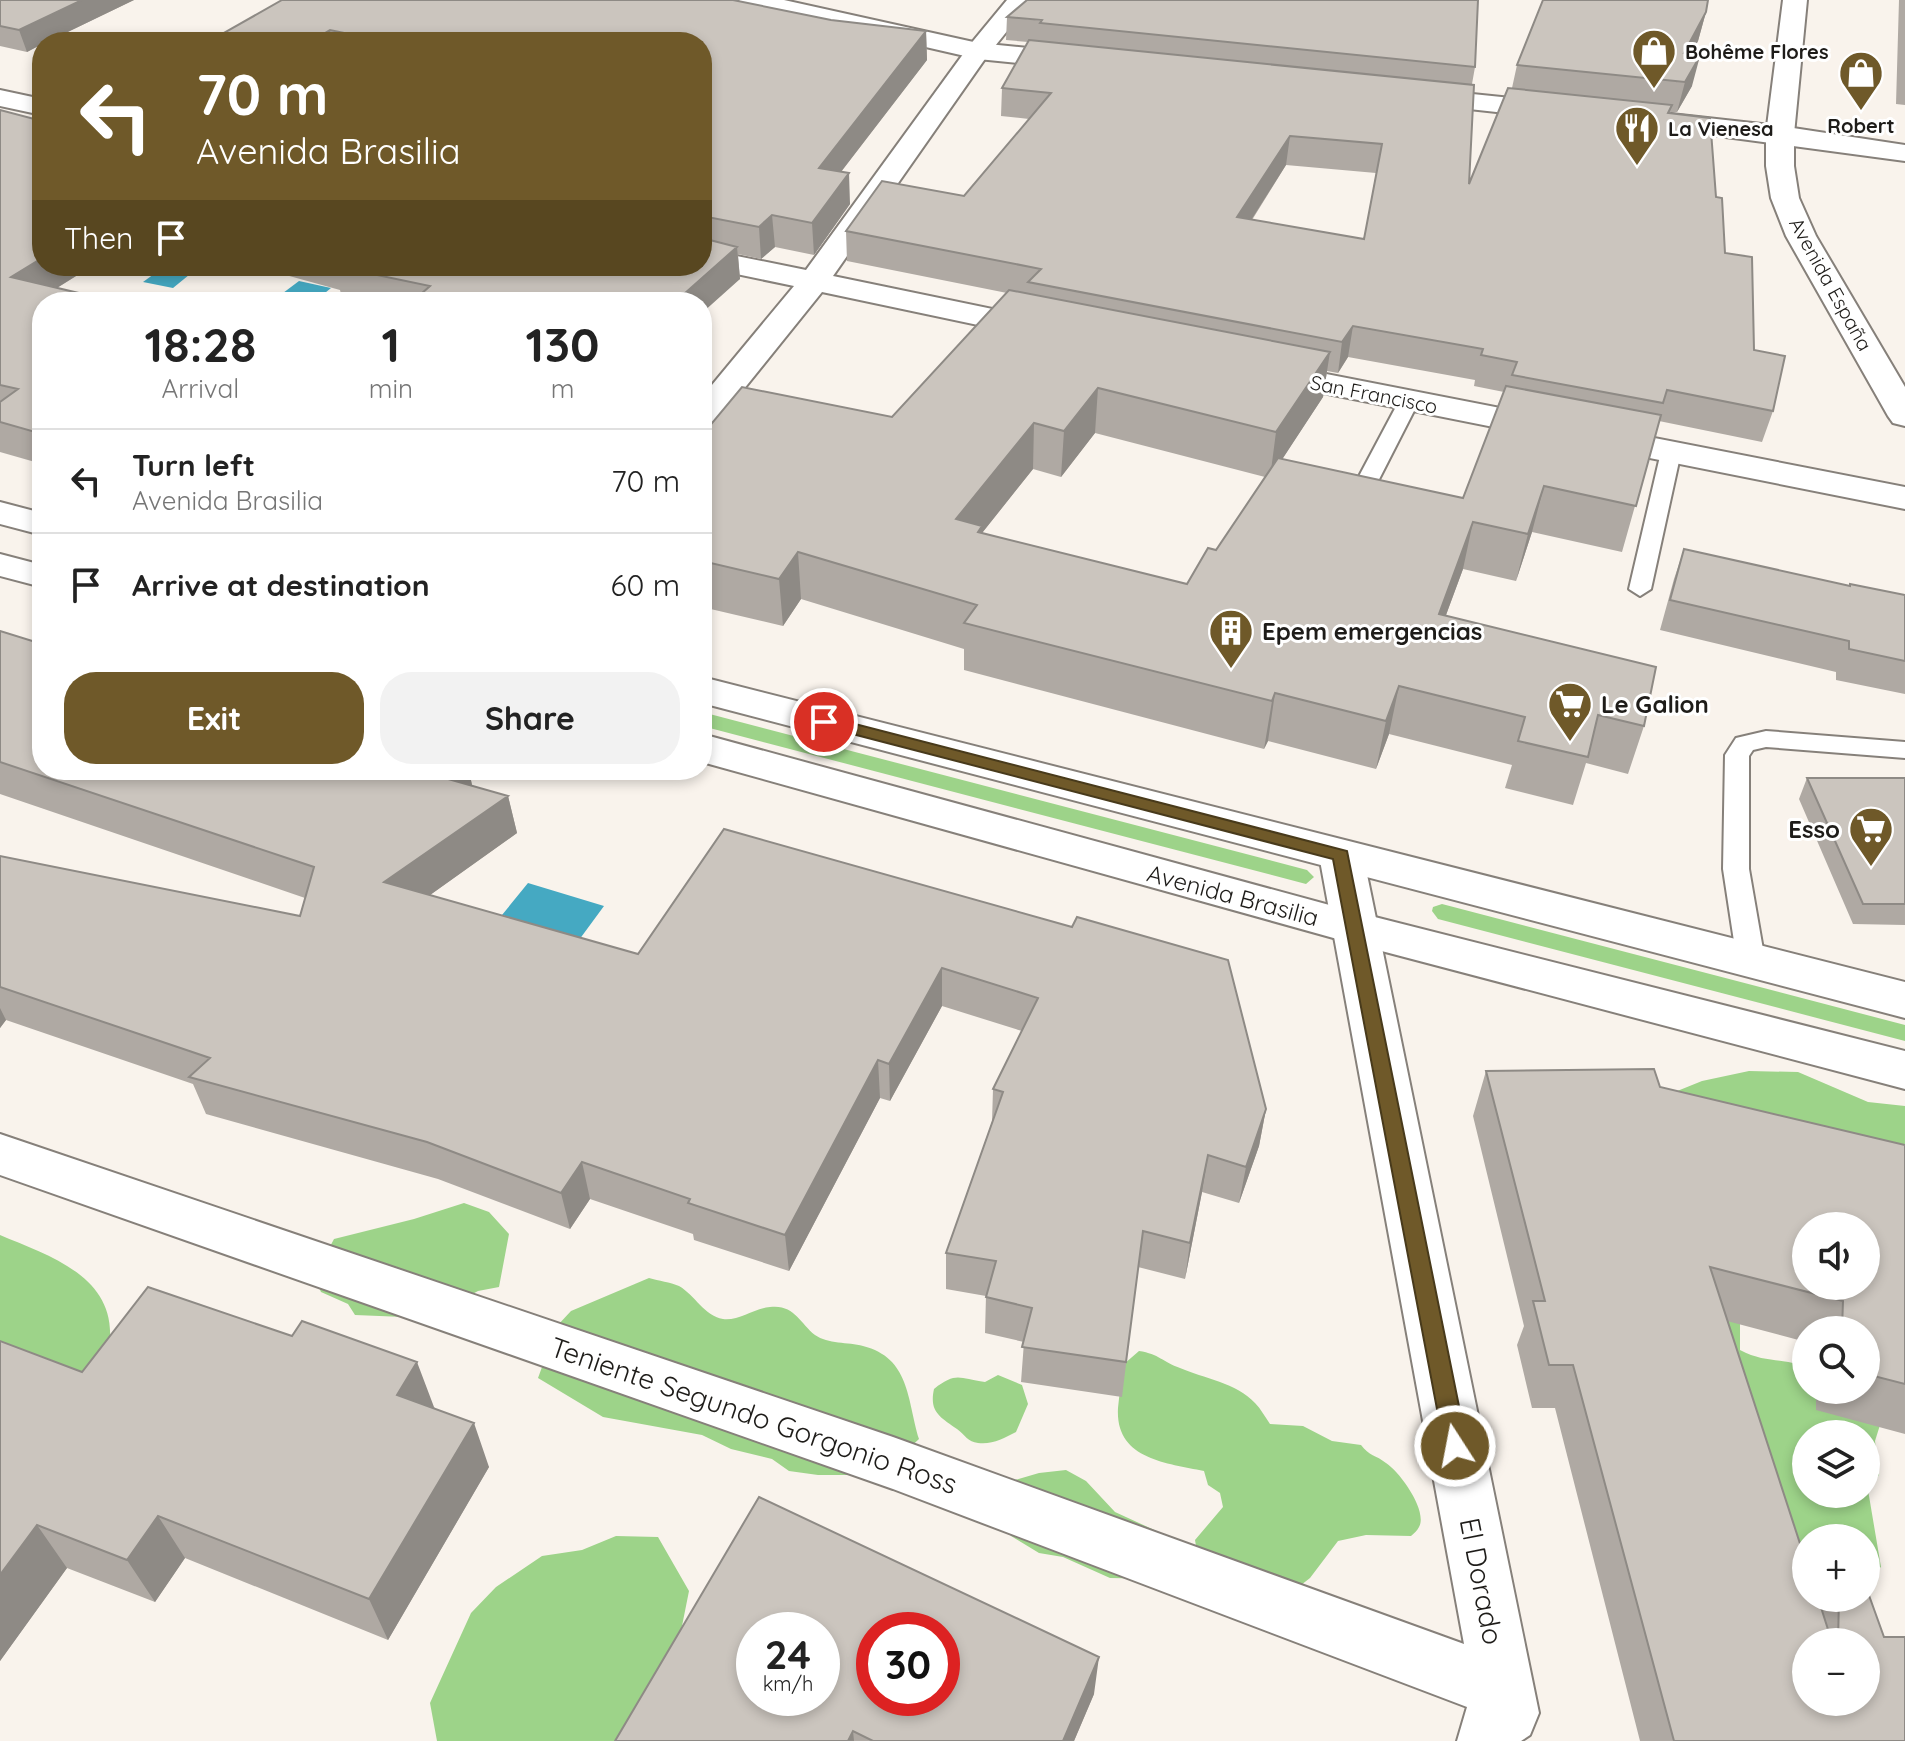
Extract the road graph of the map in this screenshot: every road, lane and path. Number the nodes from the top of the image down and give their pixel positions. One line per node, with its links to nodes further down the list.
1 (751, 0): 4 (street)
2 (1020, 0): 4 (street)
3 (1795, 0): 11 (street, Avenida España)
4 (978, 51): 5 (street); 14 (street)
5 (1103, 64)
6 (1385, 93): 9 (street)
7 (0, 98): 8 (street)
8 (32, 105)
9 (1588, 114)
10 (1635, 119): 11 (street)
11 (1780, 134): 12 (street); 19 (street, Avenida España)
12 (1905, 153)
13 (712, 260): 14 (street)
14 (813, 283): 15 (street); 18 (street)
15 (1079, 336)
16 (1236, 367): 17 (street, San Francisco)
17 (1409, 401): 20 (street, San Francisco); 21 (lane)
18 (712, 407)
19 (1905, 416)
20 (1671, 452): 22 (street, San Francisco); 27 (lane)
21 (1359, 497)
22 (1905, 498)
23 (0, 513): 24 (street)
24 (32, 521)
25 (0, 565): 26 (street)
26 (32, 573)
27 (1640, 589)
28 (712, 693): 31 (street)
29 (1905, 750): 33 (lane)
30 (712, 751): 32 (street, Avenida Brasilia)
31 (1341, 855): 32 (street, El Dorado); 33 (street)
32 (1355, 928): 35 (street, Avenida Brasilia); 37 (street, El Dorado)
33 (1751, 961): 34 (street)
34 (1905, 1000)
35 (1905, 1070)
36 (0, 1154): 37 (street, Teniente Segundo Gorgonio Ross)
37 (1502, 1724)

